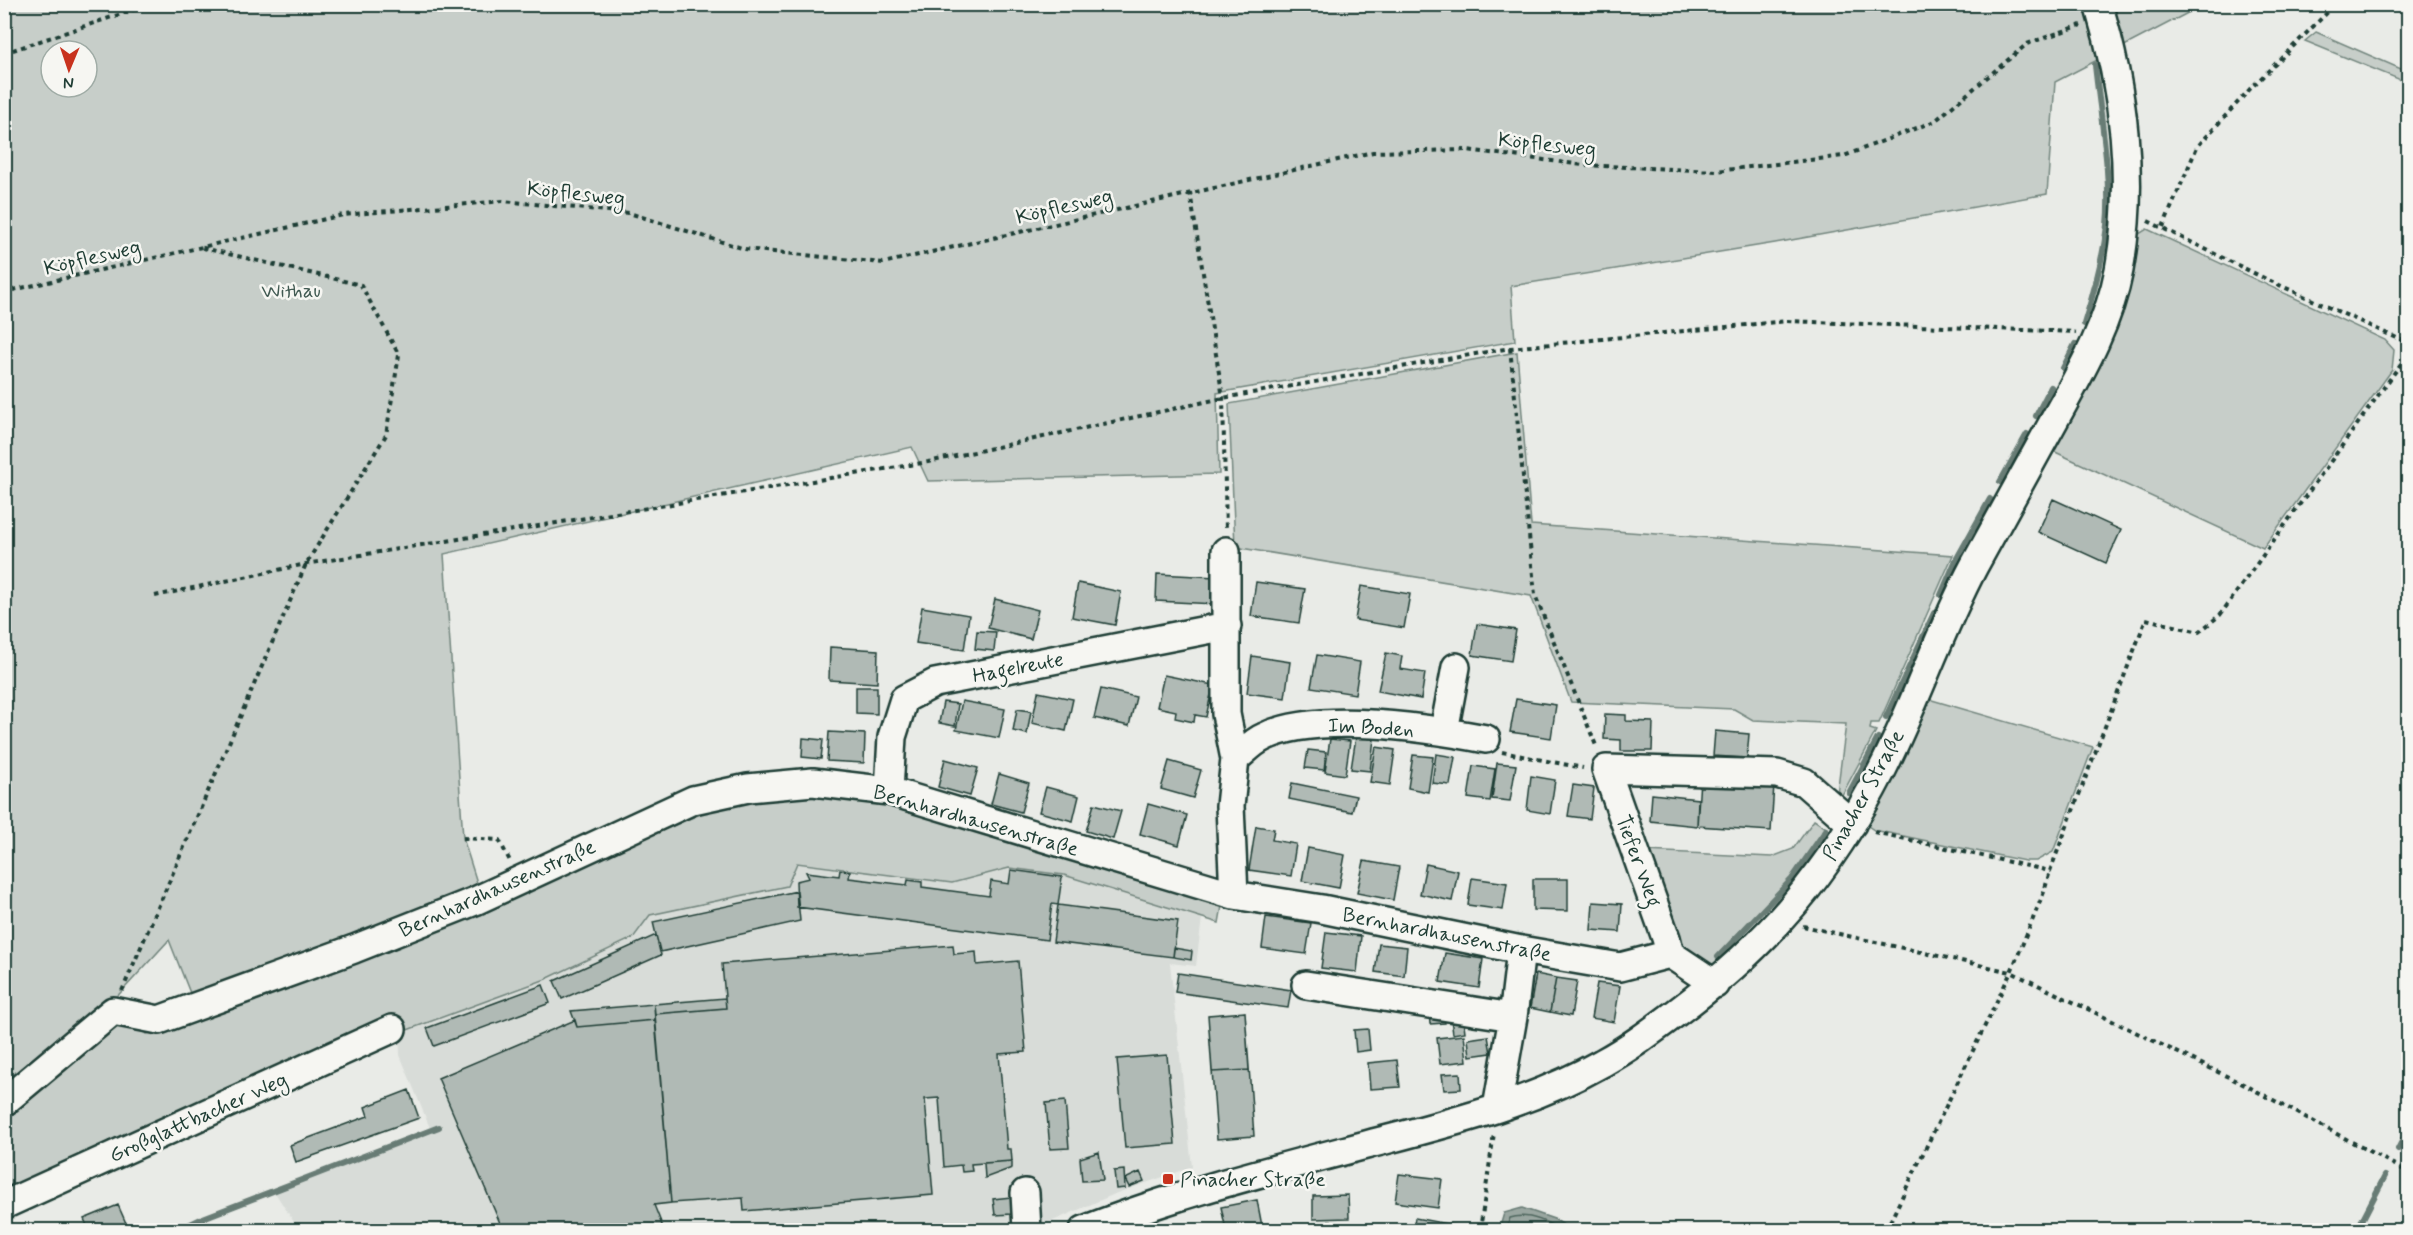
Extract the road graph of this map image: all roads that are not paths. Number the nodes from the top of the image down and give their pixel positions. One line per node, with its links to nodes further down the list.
1 (2100, 11): 9 (street, Pinacher Straße)
2 (1226, 551): 3 (street)
3 (1227, 626): 7 (street); 8 (street, Hagelreute)
4 (1456, 667): 5 (street, Im Boden)
5 (1444, 731): 6 (street, Im Boden); 7 (street, Im Boden)
6 (1486, 739)
7 (1235, 759): 10 (street)
8 (889, 791): 10 (street, Bernhardhausenstraße); 17 (street, Bernhardhausenstraße)
9 (1852, 825): 12 (street, Tiefer Weg); 13 (street, Pinacher Straße)
10 (1234, 895): 11 (street, Bernhardhausenstraße)
11 (1521, 950): 12 (street, Bernhardhausenstraße); 15 (street)
12 (1670, 954): 13 (street)
13 (1715, 984): 18 (street, Pinacher Straße)
14 (1306, 985): 15 (street)
15 (1514, 1017): 18 (street)
16 (392, 1029): 20 (street, Großglattbacher Weg)
17 (4, 1102)
18 (1497, 1108): 22 (street, Pinacher Straße)
19 (1025, 1193): 21 (street)
20 (4, 1205)
21 (1027, 1230)
22 (1084, 1230)

